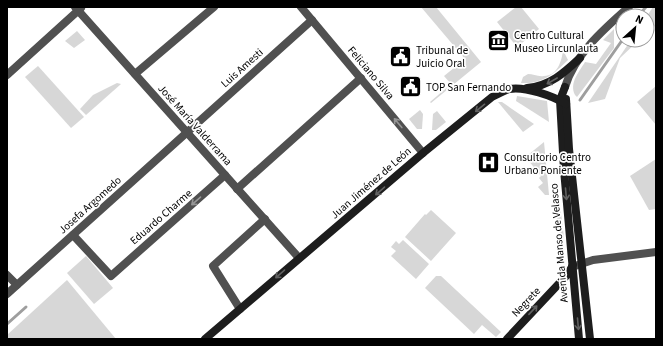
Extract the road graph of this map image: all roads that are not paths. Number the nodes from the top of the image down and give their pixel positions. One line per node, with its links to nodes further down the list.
1 (214, 7): 7 (street)
2 (629, 7): 6 (street)
3 (78, 8): 7 (street, José María Valderrama); 8 (street)
4 (305, 8): 5 (street, Feliciano Silva)
5 (312, 20): 9 (street, Feliciano Silva); 13 (street, Luis Amesti)
6 (580, 58): 10 (street); 11 (main road, one-way to 11)
7 (135, 74): 13 (street, José María Valderrama)
8 (7, 75)
9 (361, 78): 14 (street, Feliciano Silva, one-way to 9); 16 (street)
10 (565, 87): 12 (main road, Avenida Manso de Velasco)
11 (517, 89): 12 (main road, Juan Jiménez de León); 14 (main road, Juan Jiménez de León, one-way to 14)
12 (563, 102): 19 (main road, Avenida Manso de Velasco); 23 (main road, Avenida Manso de Velasco, one-way to 23)
13 (187, 132): 15 (street, José María Valderrama); 18 (street, Josefa Argomedo)
14 (423, 153): 21 (main road, Juan Jiménez de León, one-way to 21)
15 (225, 175): 16 (street, José María Valderrama); 18 (street, Eduardo Charme, one-way to 18)
16 (237, 189): 17 (street, José María Valderrama)
17 (265, 219): 21 (street, José María Valderrama); 29 (street)
18 (73, 235): 27 (street, Josefa Argomedo)
19 (581, 250): 22 (main road, Avenida Manso de Velasco); 23 (main road, Negrete)
20 (656, 252): 22 (street)
21 (299, 258): 29 (main road, Juan Jiménez de León, one-way to 29)
22 (582, 264): 23 (street); 33 (main road, Avenida Manso de Velasco)
23 (572, 267): 25 (main road, Negrete); 26 (main road, Avenida Manso de Velasco)
24 (7, 275): 27 (street)
25 (562, 280): 26 (main road); 31 (main road, Negrete, one-way to 25)
26 (574, 284): 32 (main road, Avenida Manso de Velasco, one-way to 32)
27 (17, 285): 28 (street, Josefa Argomedo)
28 (7, 294)
29 (240, 309): 30 (main road, Juan Jiménez de León)
30 (205, 339)
31 (507, 339)
32 (579, 339)
33 (590, 339)

